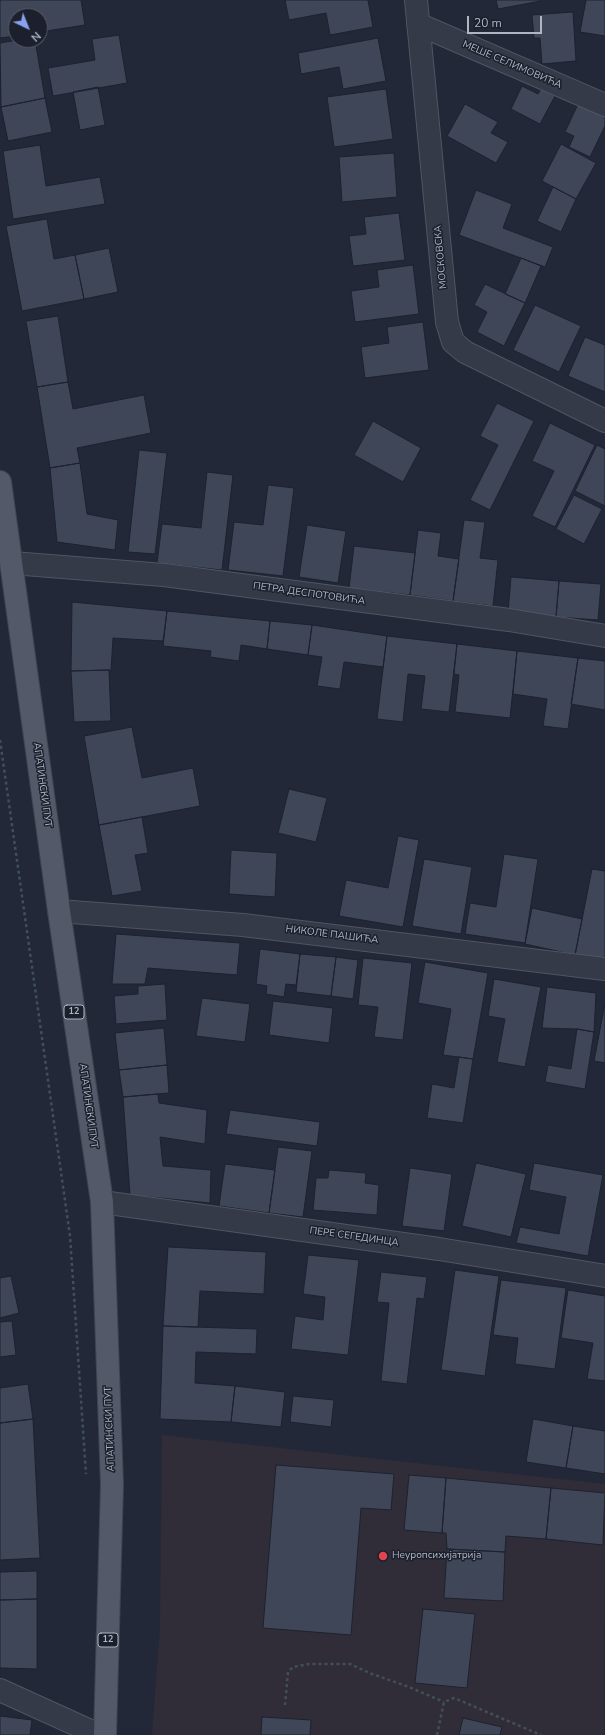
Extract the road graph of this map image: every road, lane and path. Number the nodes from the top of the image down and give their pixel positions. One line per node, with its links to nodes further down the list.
1 (416, 0): 2 (street, МОСКОВСКА)
2 (418, 24): 3 (street, МЕШЕ СЕЛИМОВИЋА); 4 (street, МОСКОВСКА)
3 (605, 105)
4 (605, 421)
5 (0, 482): 6 (main road, АПАТИНСКИ ПУТ / 12)
6 (12, 563): 7 (street, ПЕТРА ДЕСПОТОВИЋА); 9 (main road, АПАТИНСКИ ПУТ / 12)
7 (605, 636)
8 (0, 740): 13 (path)
9 (59, 911): 10 (street, НИКОЛЕ ПАШИЋА); 11 (main road, АПАТИНСКИ ПУТ / 12)
10 (605, 968)
11 (102, 1202): 12 (street, ПЕРЕ СЕГЕДИНЦА); 18 (main road, АПАТИНСКИ ПУТ / 12)
12 (605, 1276)
13 (86, 1477)
14 (0, 1690): 17 (street)
15 (444, 1702): 16 (path); 19 (path); 20 (path)
16 (285, 1705)
17 (99, 1735)
18 (105, 1735)
19 (437, 1735)
20 (541, 1735)

